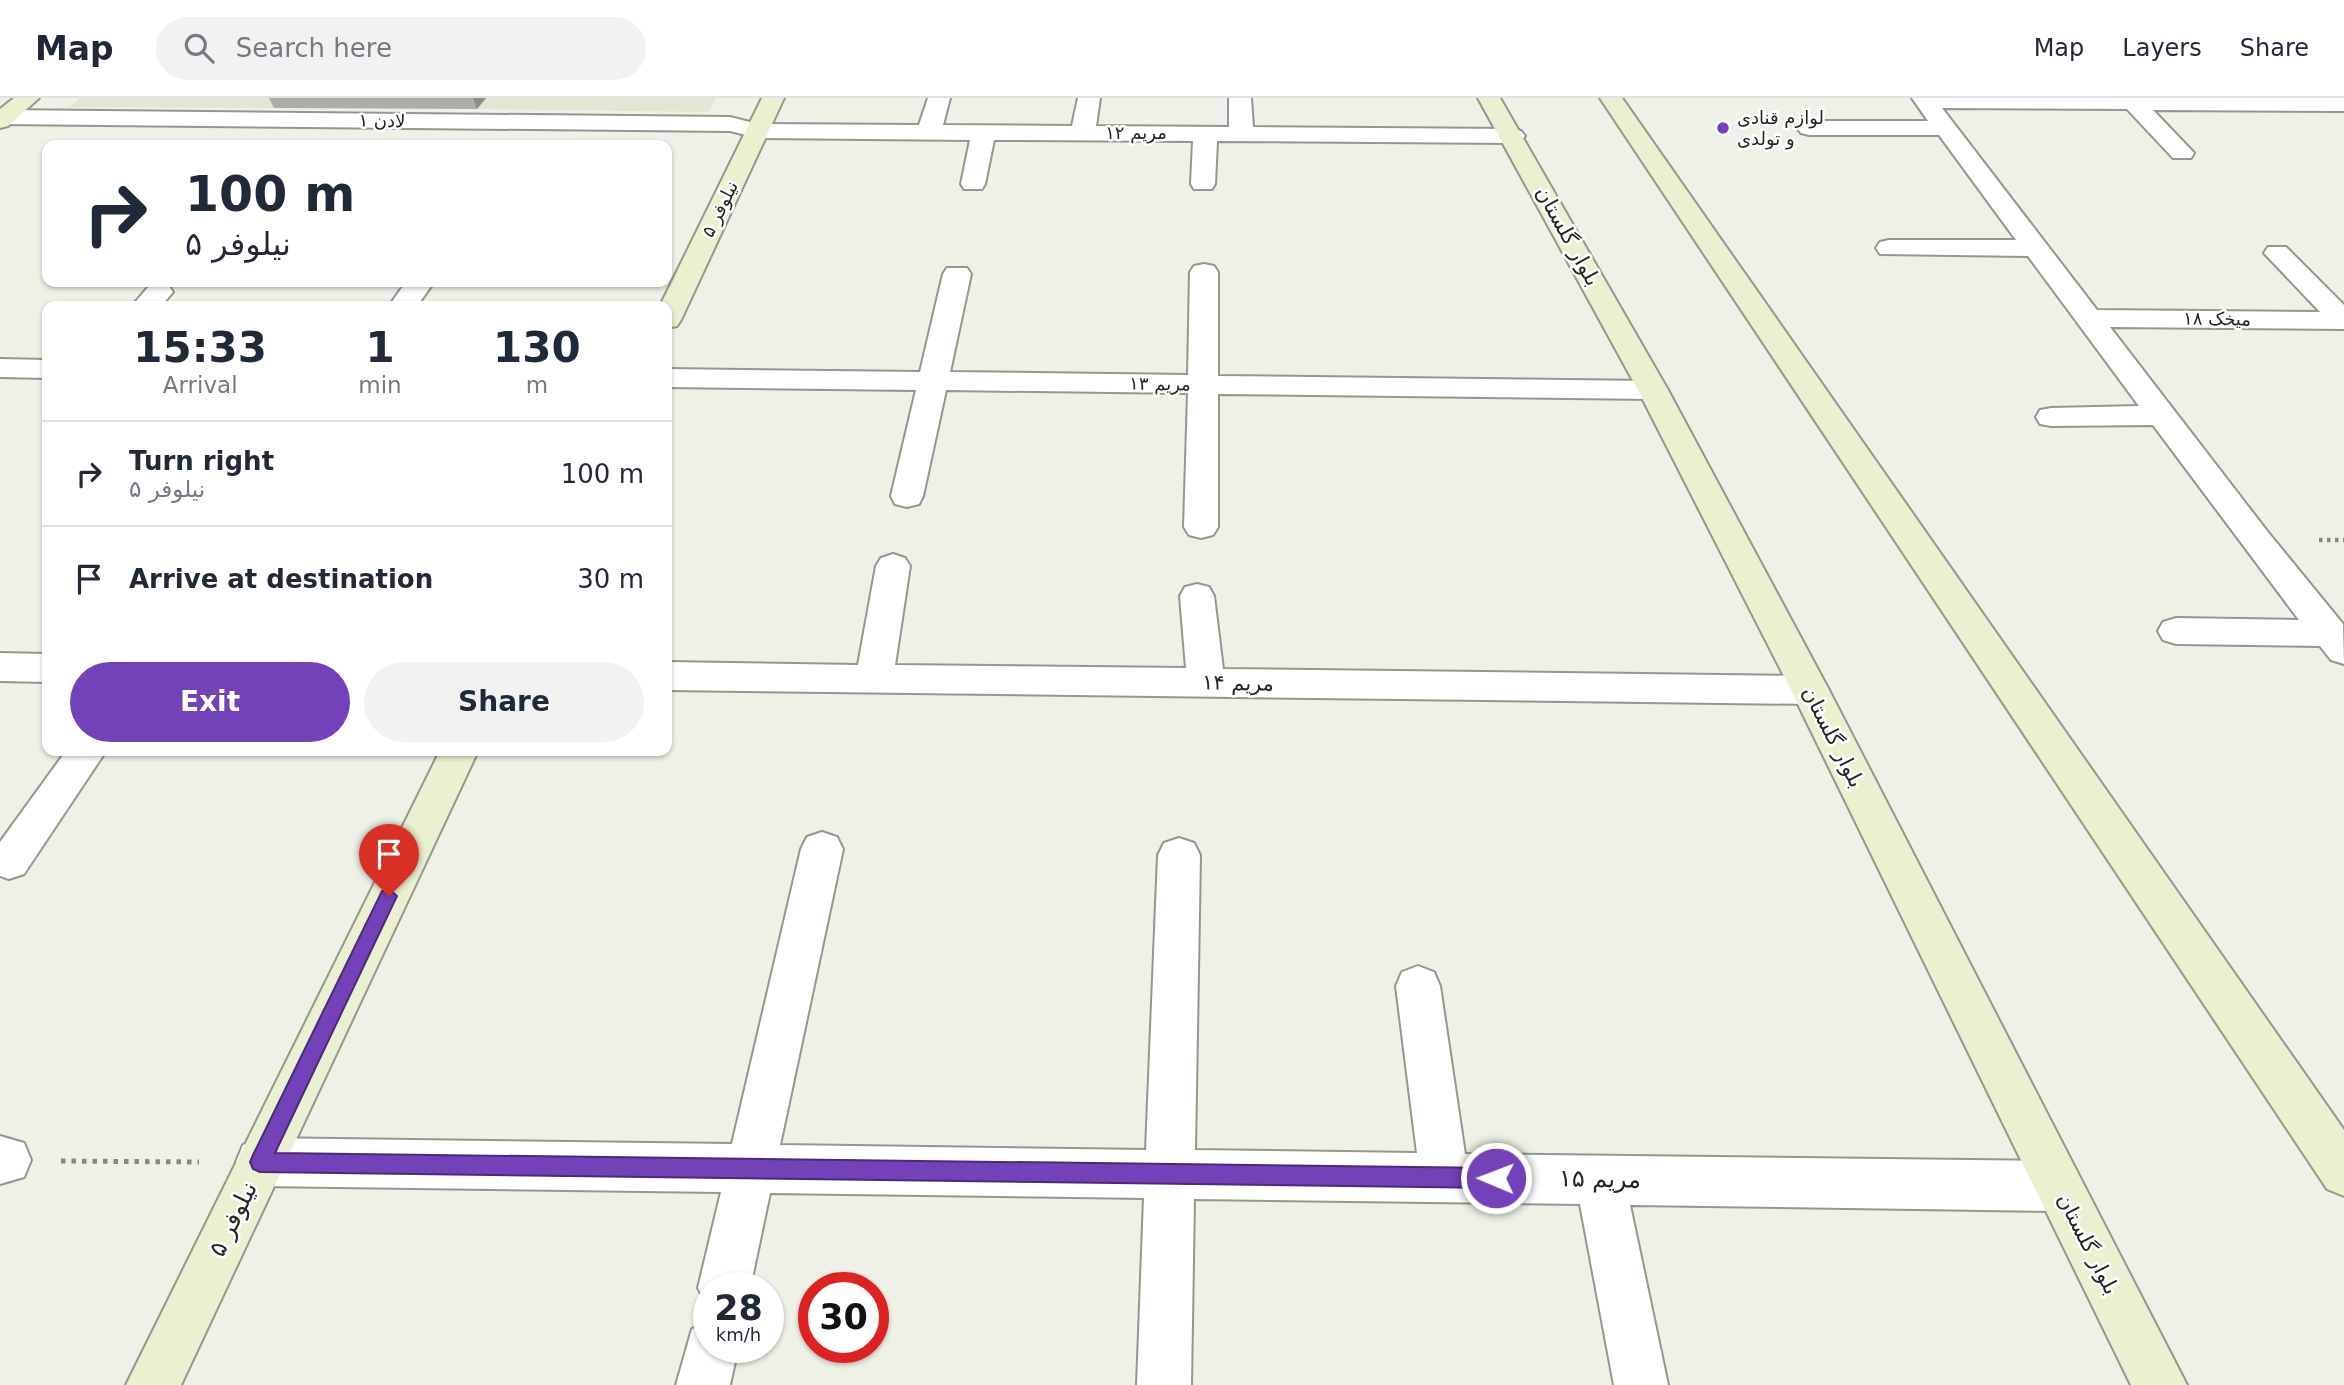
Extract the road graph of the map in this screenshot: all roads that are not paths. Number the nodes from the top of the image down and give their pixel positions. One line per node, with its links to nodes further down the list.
1 (28, 98): 11 (main road)
2 (773, 98): 16 (main road, نیلوفر ۵)
3 (939, 98): 17 (street)
4 (1088, 98): 19 (street)
5 (1240, 98): 21 (street)
6 (1489, 98): 22 (main road, بلوار گلستان)
7 (1611, 98): 64 (main road)
8 (1924, 99): 9 (street); 15 (street)
9 (2133, 102): 10 (street); 25 (street)
10 (2344, 104)
11 (2, 118): 12 (street, لادن ۱)
12 (314, 120): 13 (street, لادن ۱); 23 (street)
13 (520, 122): 16 (street, لادن ۱); 24 (street)
14 (1809, 128): 15 (street)
15 (1945, 128): 29 (street)
16 (758, 131): 17 (street, مریم ۱۲); 33 (main road, نیلوفر ۵)
17 (929, 132): 18 (street, مریم ۱۲)
18 (984, 132): 19 (street, مریم ۱۲); 26 (street)
19 (1083, 133): 20 (street, مریم ۱۲)
20 (1205, 134): 21 (street, مریم ۱۲); 27 (street)
21 (1241, 134): 22 (street, مریم ۱۲)
22 (1513, 136): 41 (main road, بلوار گلستان)
23 (294, 140)
24 (508, 140)
25 (2182, 153)
26 (973, 184)
27 (1203, 184)
28 (1889, 248): 29 (street)
29 (2037, 248): 34 (street)
30 (2277, 253): 35 (street)
31 (1204, 272): 40 (street)
32 (957, 274): 39 (street)
33 (672, 310)
34 (2090, 318): 35 (street, میخک ۱۸); 42 (street)
35 (2344, 321)
36 (0, 368): 37 (street)
37 (42, 369)
38 (672, 378): 39 (street, مریم ۱۳)
39 (933, 381): 40 (street, مریم ۱۳); 44 (street)
40 (1205, 384): 41 (street, مریم ۱۳); 45 (street)
41 (1653, 390): 55 (main road, بلوار گلستان)
42 (2164, 415): 43 (street); 49 (street)
43 (2051, 417)
44 (907, 496)
45 (1201, 527)
46 (893, 566): 53 (street)
47 (1197, 596): 54 (street)
48 (2176, 631): 49 (street)
49 (2337, 642)
50 (0, 667): 51 (street)
51 (42, 668)
52 (672, 676): 53 (street, مریم ۱۴)
53 (873, 678): 54 (street, مریم ۱۴)
54 (1206, 683): 55 (street, مریم ۱۴)
55 (1810, 690): 68 (main road, بلوار گلستان)
56 (83, 756): 60 (street)
57 (457, 756): 62 (main road, نیلوفر ۵)
58 (822, 849): 63 (street)
59 (1179, 855): 65 (street)
60 (9, 862)
61 (1418, 986): 66 (street)
62 (260, 1162): 63 (street, مریم ۱۵); 71 (main road, نیلوفر ۵)
63 (751, 1169): 65 (street, مریم ۱۵); 69 (street)
64 (2344, 1172)
65 (1171, 1174): 66 (street, مریم ۱۵); 73 (street)
66 (1444, 1177): 67 (street, مریم ۱۵)
67 (1600, 1179): 68 (street, مریم ۱۵); 74 (street)
68 (2058, 1185): 75 (main road, بلوار گلستان)
69 (728, 1272)
70 (708, 1363): 72 (street)
71 (153, 1385)
72 (703, 1385)
73 (1164, 1385)
74 (1641, 1385)
75 (2160, 1385)

